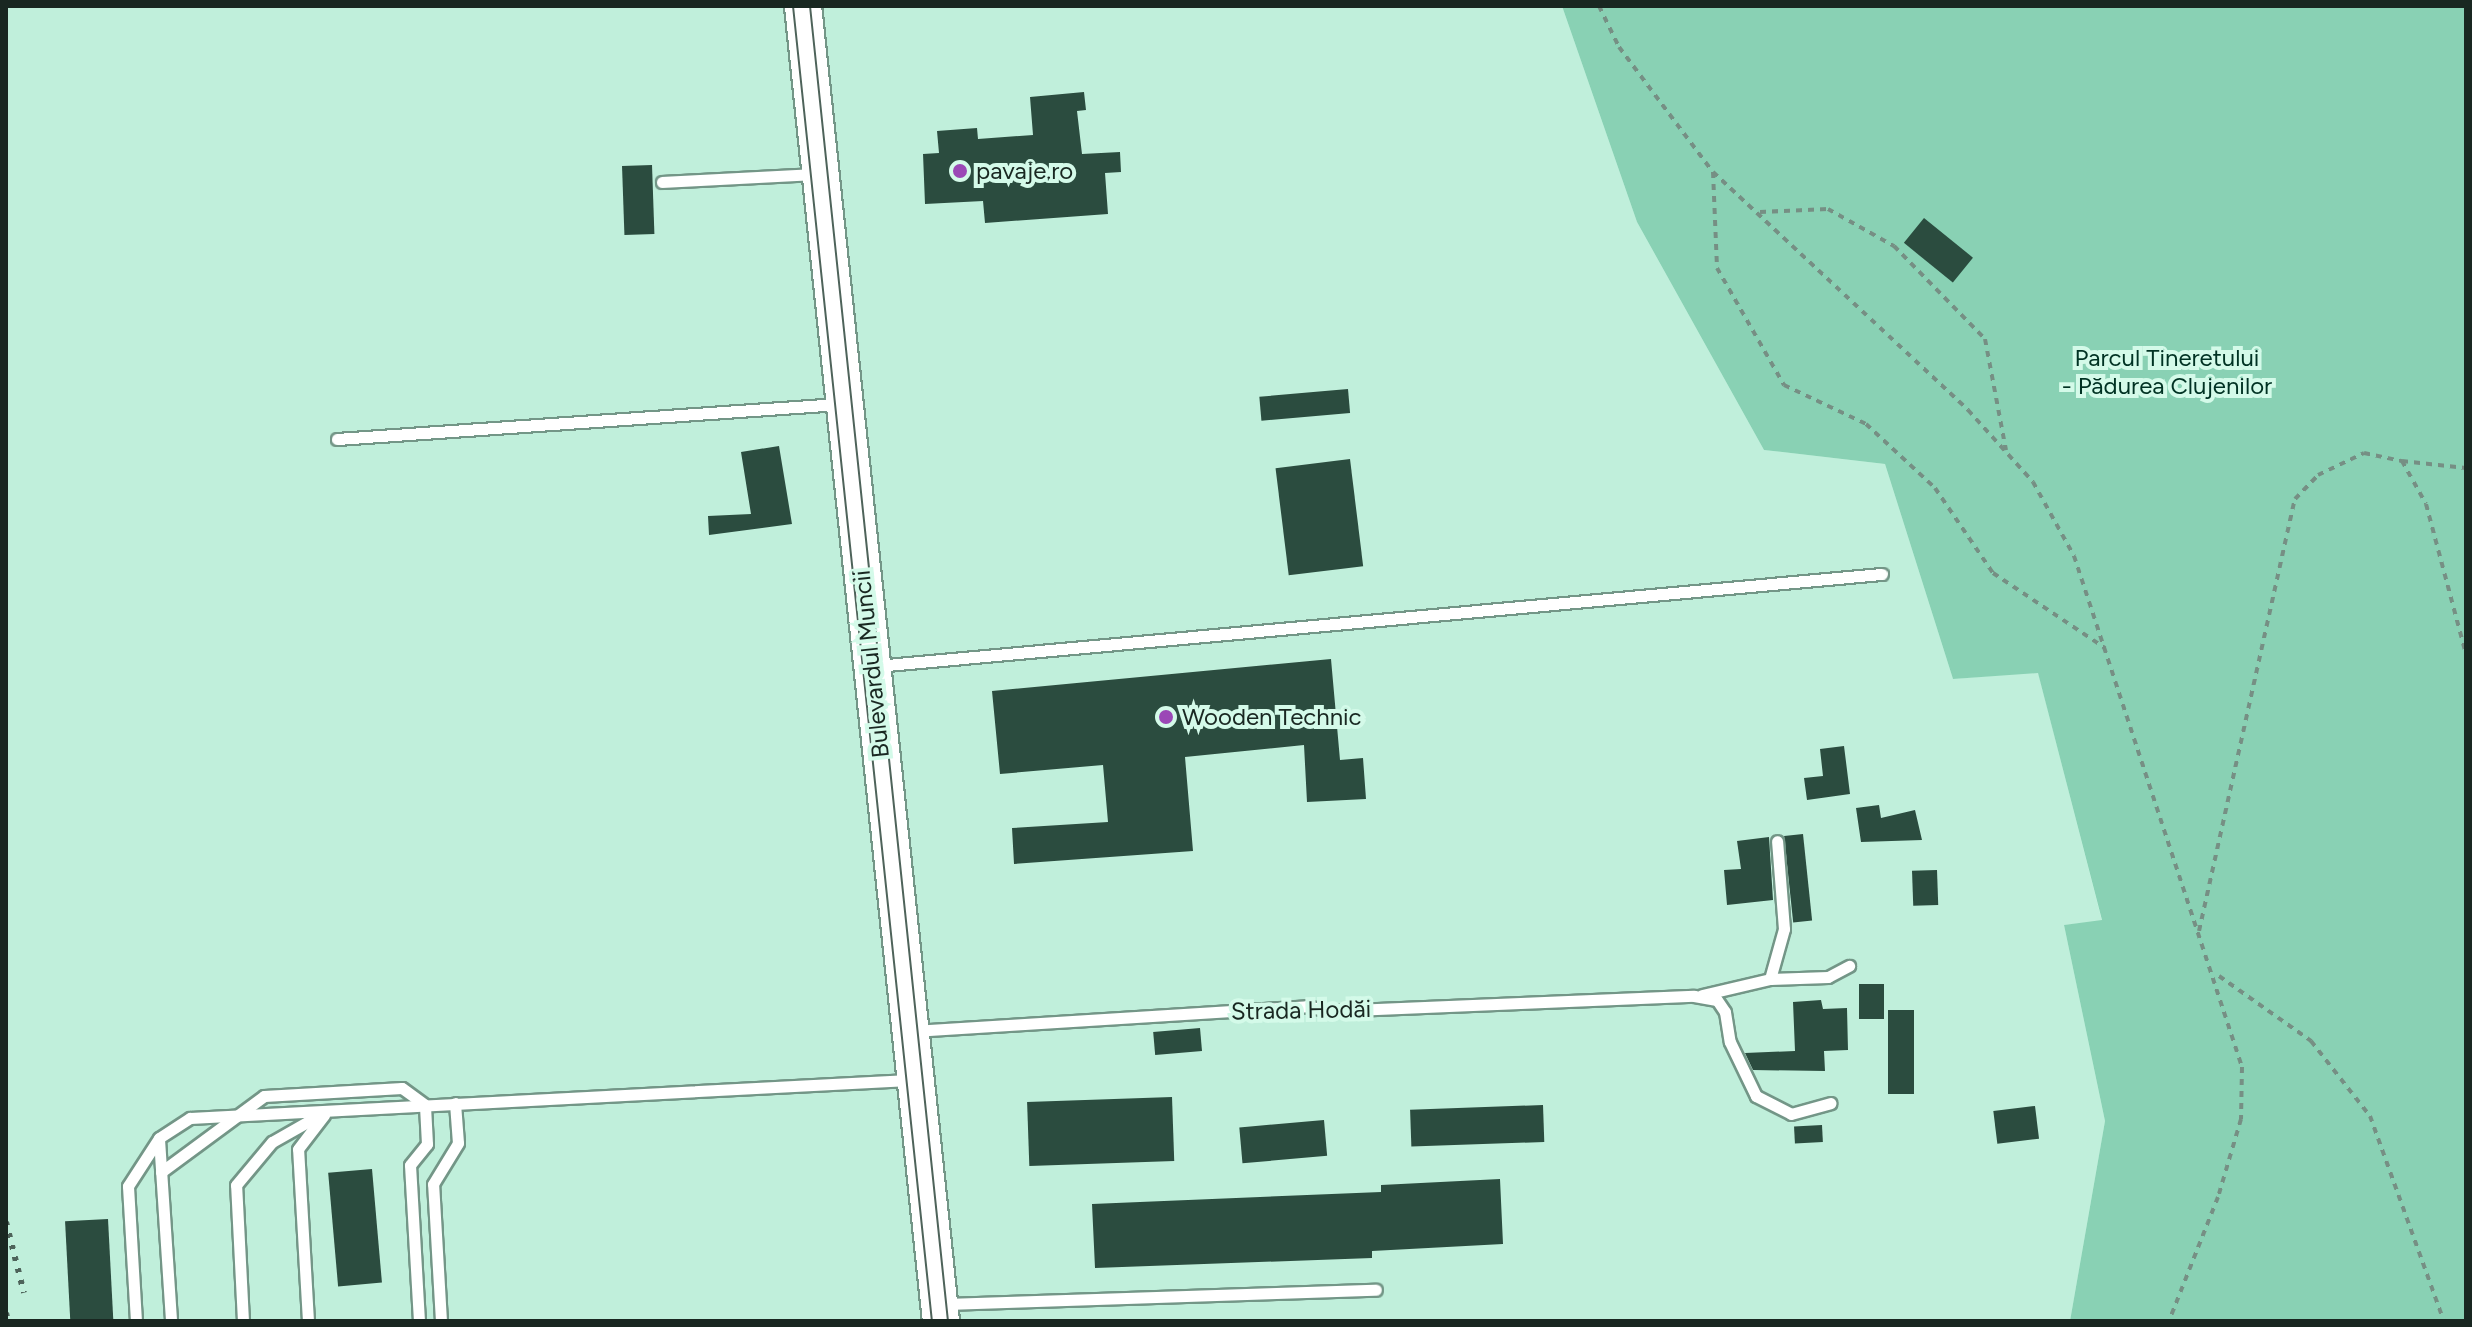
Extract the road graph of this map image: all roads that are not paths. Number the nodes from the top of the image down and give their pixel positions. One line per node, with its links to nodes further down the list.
1 (803, 6): 2 (main road, Bulevardul Muncii)
2 (820, 173): 3 (lane); 4 (main road, Bulevardul Muncii)
3 (662, 182)
4 (844, 404): 5 (lane); 7 (main road, Bulevardul Muncii)
5 (337, 439)
6 (1882, 574): 7 (lane)
7 (871, 666): 12 (main road, Bulevardul Muncii)
8 (1777, 841): 10 (lane)
9 (1849, 966): 10 (lane, Strada Hodăi)
10 (1770, 979): 11 (lane, Strada Hodăi)
11 (1694, 996): 12 (lane, Strada Hodăi); 15 (lane)
12 (909, 1031): 13 (main road, Bulevardul Muncii)
13 (914, 1079): 14 (lane); 22 (main road, Bulevardul Muncii)
14 (455, 1103): 16 (lane); 28 (lane)
15 (1831, 1103)
16 (425, 1105): 17 (lane); 18 (lane); 27 (lane)
17 (327, 1111): 18 (lane); 25 (lane); 26 (lane)
18 (235, 1116): 19 (lane); 20 (lane)
19 (159, 1138): 20 (lane); 23 (lane)
20 (161, 1172): 24 (lane)
21 (1376, 1290): 22 (lane)
22 (940, 1313)
23 (136, 1321)
24 (171, 1321)
25 (243, 1321)
26 (308, 1321)
27 (419, 1321)
28 (441, 1321)

